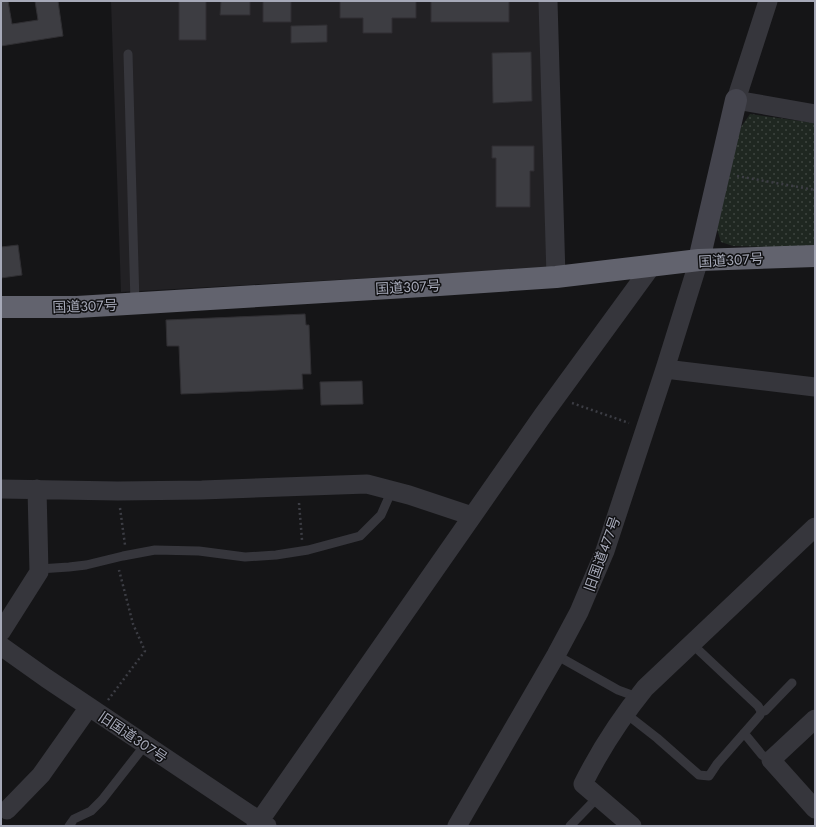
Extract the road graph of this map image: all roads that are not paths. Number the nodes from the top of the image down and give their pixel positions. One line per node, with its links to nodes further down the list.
1 (548, 1): 9 (street)
2 (768, 1): 4 (street)
3 (128, 54): 10 (lane)
4 (736, 100): 5 (street); 7 (street)
5 (815, 114)
6 (815, 256): 7 (highway, 国道307号)
7 (699, 260): 8 (highway, 国道307号); 12 (street, 旧国道477号)
8 (650, 267): 9 (highway, 国道307号); 17 (street)
9 (556, 277): 10 (highway, 国道307号)
10 (135, 304): 11 (highway, 国道307号)
11 (1, 307)
12 (665, 369): 13 (street); 23 (street, 旧国道477号)
13 (815, 388)
14 (1, 489): 15 (street)
15 (37, 489): 16 (street); 19 (street)
16 (392, 490): 17 (street); 19 (lane)
17 (472, 516): 36 (street)
18 (815, 527): 21 (street)
19 (39, 569): 20 (street)
20 (1, 632)
21 (692, 644): 25 (street); 27 (lane)
22 (1, 646): 26 (street, 旧国道307号)
23 (556, 655): 25 (lane); 38 (street, 旧国道477号)
24 (792, 683): 27 (lane)
25 (637, 698): 28 (street)
26 (93, 710): 31 (street, 旧国道307号); 35 (street)
27 (760, 711): 30 (lane)
28 (625, 713): 30 (lane); 33 (street)
29 (815, 719): 32 (street)
30 (744, 733): 32 (lane)
31 (145, 745): 36 (street, 旧国道307号); 37 (lane)
32 (771, 760): 34 (street)
33 (598, 797): 39 (lane); 40 (street)
34 (815, 809)
35 (7, 810)
36 (261, 824)
37 (68, 826)
38 (457, 826)
39 (570, 826)
40 (632, 826)

